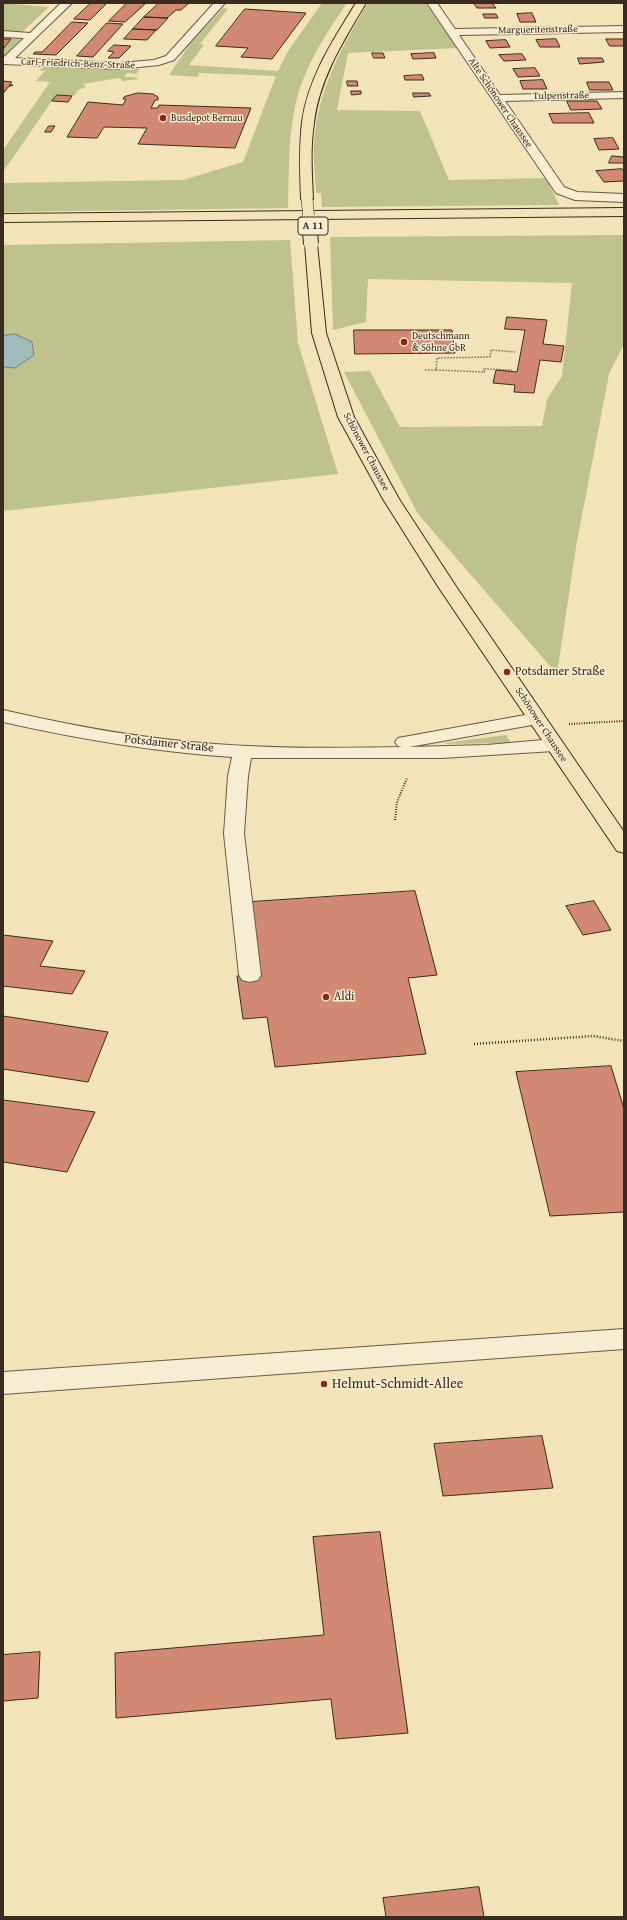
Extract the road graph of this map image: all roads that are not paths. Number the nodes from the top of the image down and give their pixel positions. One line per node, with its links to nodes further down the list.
1 (67, 3): 8 (street)
2 (220, 3): 9 (street, Carl-Friedrich-Benz-Straße)
3 (361, 3): 18 (main road, Schönower Chaussee, bridge)
4 (432, 3): 6 (street, Alte Schönower Chaussee)
5 (624, 28): 6 (street, Margueritenstraße)
6 (452, 32): 11 (street, Alte Schönower Chaussee)
7 (3, 34): 8 (street)
8 (33, 36): 9 (street)
9 (5, 61)
10 (624, 95): 11 (street, Tulpenstraße)
11 (497, 98): 12 (street, Alte Schönower Chaussee)
12 (624, 198)
13 (624, 212): 14 (main road, A 11)
14 (3, 218)
15 (624, 224): 16 (main road, A 11)
16 (3, 229)
17 (3, 716): 20 (street, Potsdamer Straße)
18 (536, 719): 19 (main road, Schönower Chaussee); 21 (street, Potsdamer Straße)
19 (554, 745): 21 (street, Potsdamer Straße); 22 (main road, Schönower Chaussee)
20 (243, 752): 21 (street, Potsdamer Straße); 23 (street)
21 (337, 753)
22 (624, 847)
23 (250, 975)
24 (624, 1339): 25 (street)
25 (3, 1383)

